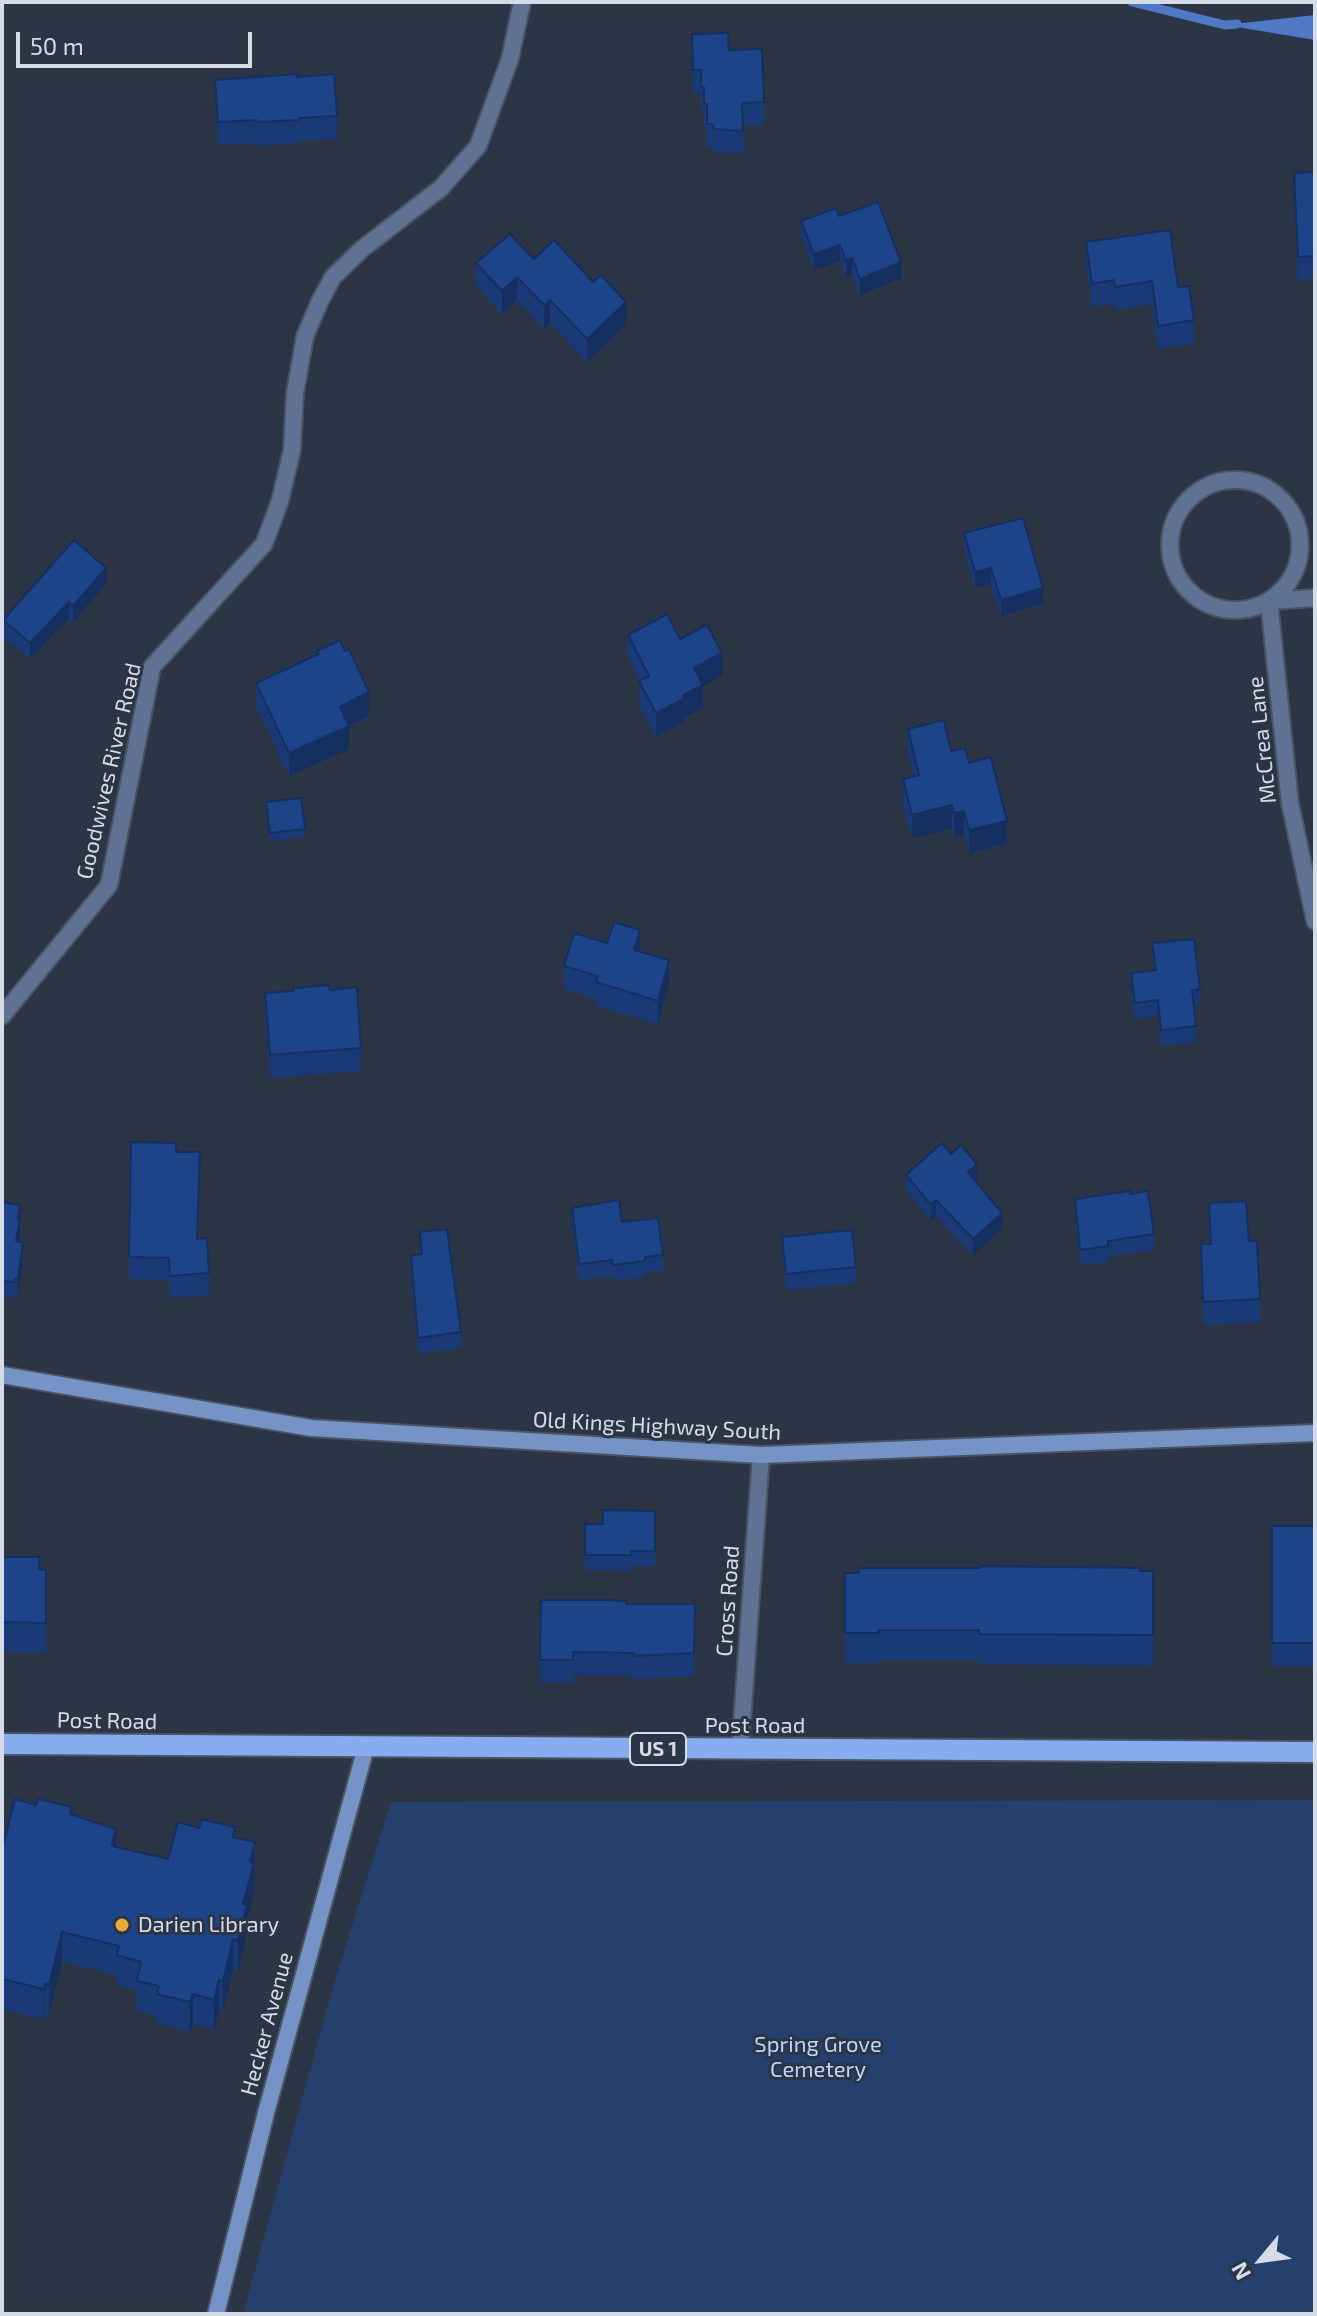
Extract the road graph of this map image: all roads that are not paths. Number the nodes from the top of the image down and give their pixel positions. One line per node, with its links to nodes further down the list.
1 (522, 2): 5 (street, Goodwives River Road)
2 (1315, 598): 3 (street)
3 (1269, 601): 3 (street); 4 (street, McCrea Lane)
4 (1315, 921)
5 (2, 1016)
6 (2, 1375): 8 (street, Old Kings Highway South)
7 (1315, 1433): 8 (street, Old Kings Highway South)
8 (761, 1455): 11 (street, Cross Road)
9 (2, 1744): 10 (main road, Post Road / US 1)
10 (366, 1747): 11 (main road, Post Road / US 1); 13 (street, Hecker Avenue)
11 (740, 1750): 12 (main road, Post Road / US 1)
12 (1315, 1752)
13 (216, 2314)

